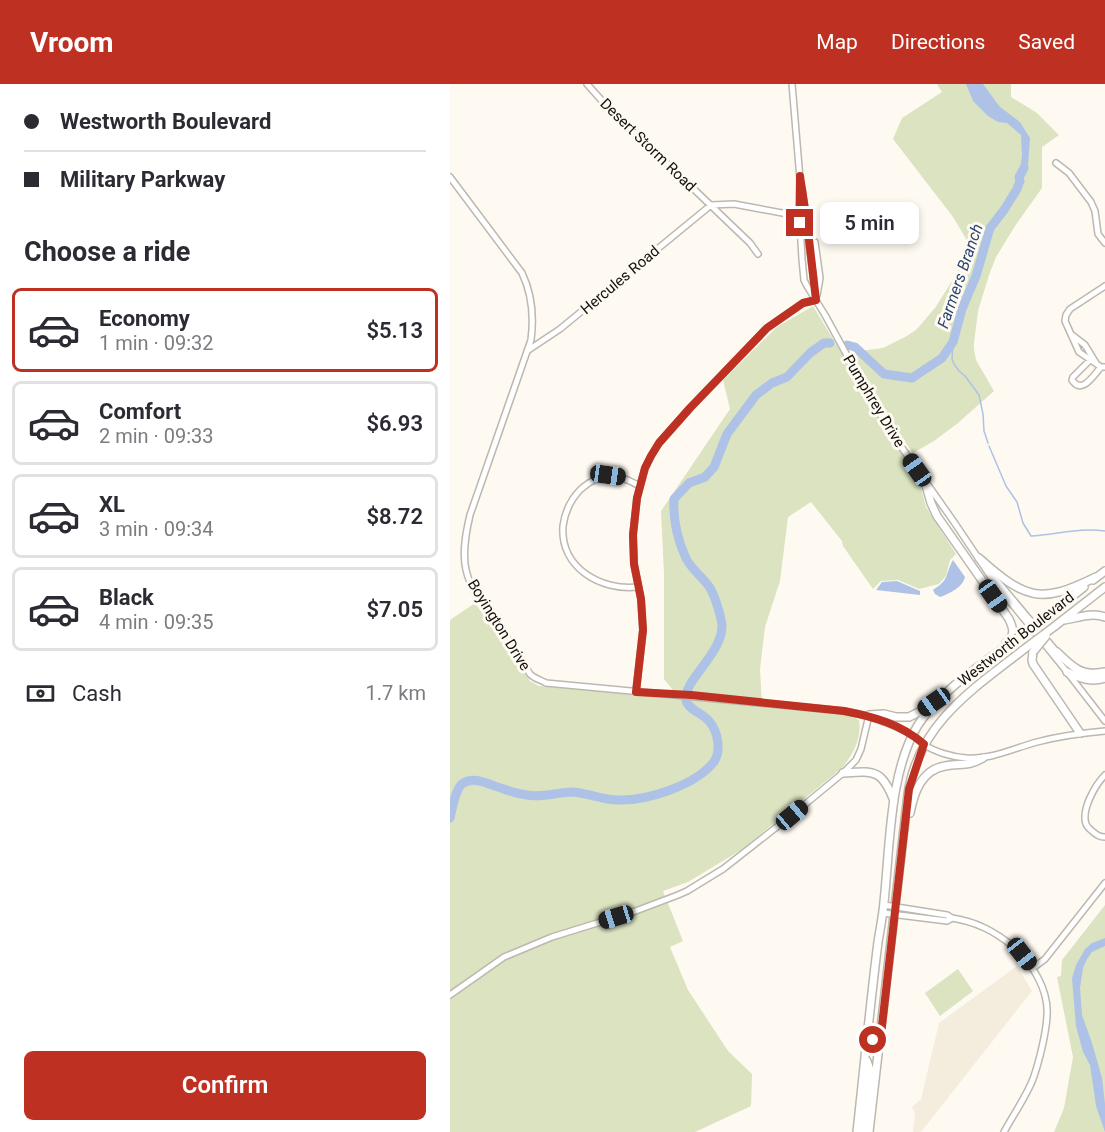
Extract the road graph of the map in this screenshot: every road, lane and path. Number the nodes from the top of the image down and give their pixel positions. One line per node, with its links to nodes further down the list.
1 (586, 84): 6 (street, Desert Storm Road)
2 (792, 84): 4 (street)
3 (1056, 163): 8 (street)
4 (800, 176): 11 (street); 11 (street)
5 (450, 177): 12 (street, Boyington Drive)
6 (711, 205): 7 (street); 9 (street, Desert Storm Road); 12 (street, Hercules Road)
7 (793, 215)
8 (1105, 243)
9 (758, 254)
10 (1105, 286): 13 (street)
11 (816, 300): 15 (street, Pumphrey Drive); 16 (street)
12 (527, 351): 30 (street, Boyington Drive)
13 (1093, 362): 14 (street); 14 (street)
14 (1103, 367)
15 (925, 482): 17 (street, Pumphrey Drive); 25 (main road)
16 (640, 486): 20 (street); 20 (street)
17 (979, 558): 19 (main road); 24 (street); 26 (street)
18 (1105, 571): 19 (main road, Westworth Boulevard)
19 (1096, 577): 25 (main road, Westworth Boulevard, bridge)
20 (639, 587): 30 (street)
21 (1105, 587): 23 (main road, Westworth Boulevard)
22 (1105, 617): 23 (main road)
23 (1059, 623): 32 (main road, Westworth Boulevard, bridge); 36 (main road, bridge)
24 (1057, 652): 27 (main road)
25 (988, 660): 29 (main road, Westworth Boulevard)
26 (1067, 672): 28 (main road); 34 (street)
27 (1105, 672)
28 (1105, 678)
29 (959, 683): 31 (main road, Westworth Boulevard); 32 (main road)
30 (636, 692): 33 (street, Boyington Drive)
31 (947, 693): 33 (main road); 37 (main road, Westworth Boulevard)
32 (967, 693): 38 (main road, Westworth Boulevard)
33 (869, 715): 37 (street, Boyington Drive); 40 (street)
34 (1105, 721)
35 (1105, 731): 36 (street)
36 (1080, 733): 39 (street)
37 (913, 735): 38 (street, Boyington Drive); 42 (main road, Westworth Boulevard)
38 (924, 744): 39 (street, Boyington Drive); 44 (main road, Westworth Boulevard)
39 (983, 758): 44 (main road)
40 (843, 773): 42 (main road); 50 (street)
41 (1105, 776): 43 (street)
42 (894, 802): 46 (main road, Westworth Boulevard)
43 (1105, 837)
44 (903, 839): 47 (main road, Westworth Boulevard)
45 (1105, 882): 48 (street)
46 (883, 909): 47 (street); 49 (main road, Westworth Boulevard)
47 (895, 911): 48 (street); 51 (main road, Westworth Boulevard)
48 (1033, 968): 56 (street)
49 (874, 985): 51 (main road); 52 (main road, Westworth Boulevard)
50 (450, 995)
51 (880, 1043): 55 (main road, Westworth Boulevard)
52 (866, 1058): 53 (main road, Westworth Boulevard); 54 (main road)
53 (857, 1132)
54 (863, 1132)
55 (869, 1132)
56 (1004, 1132)

